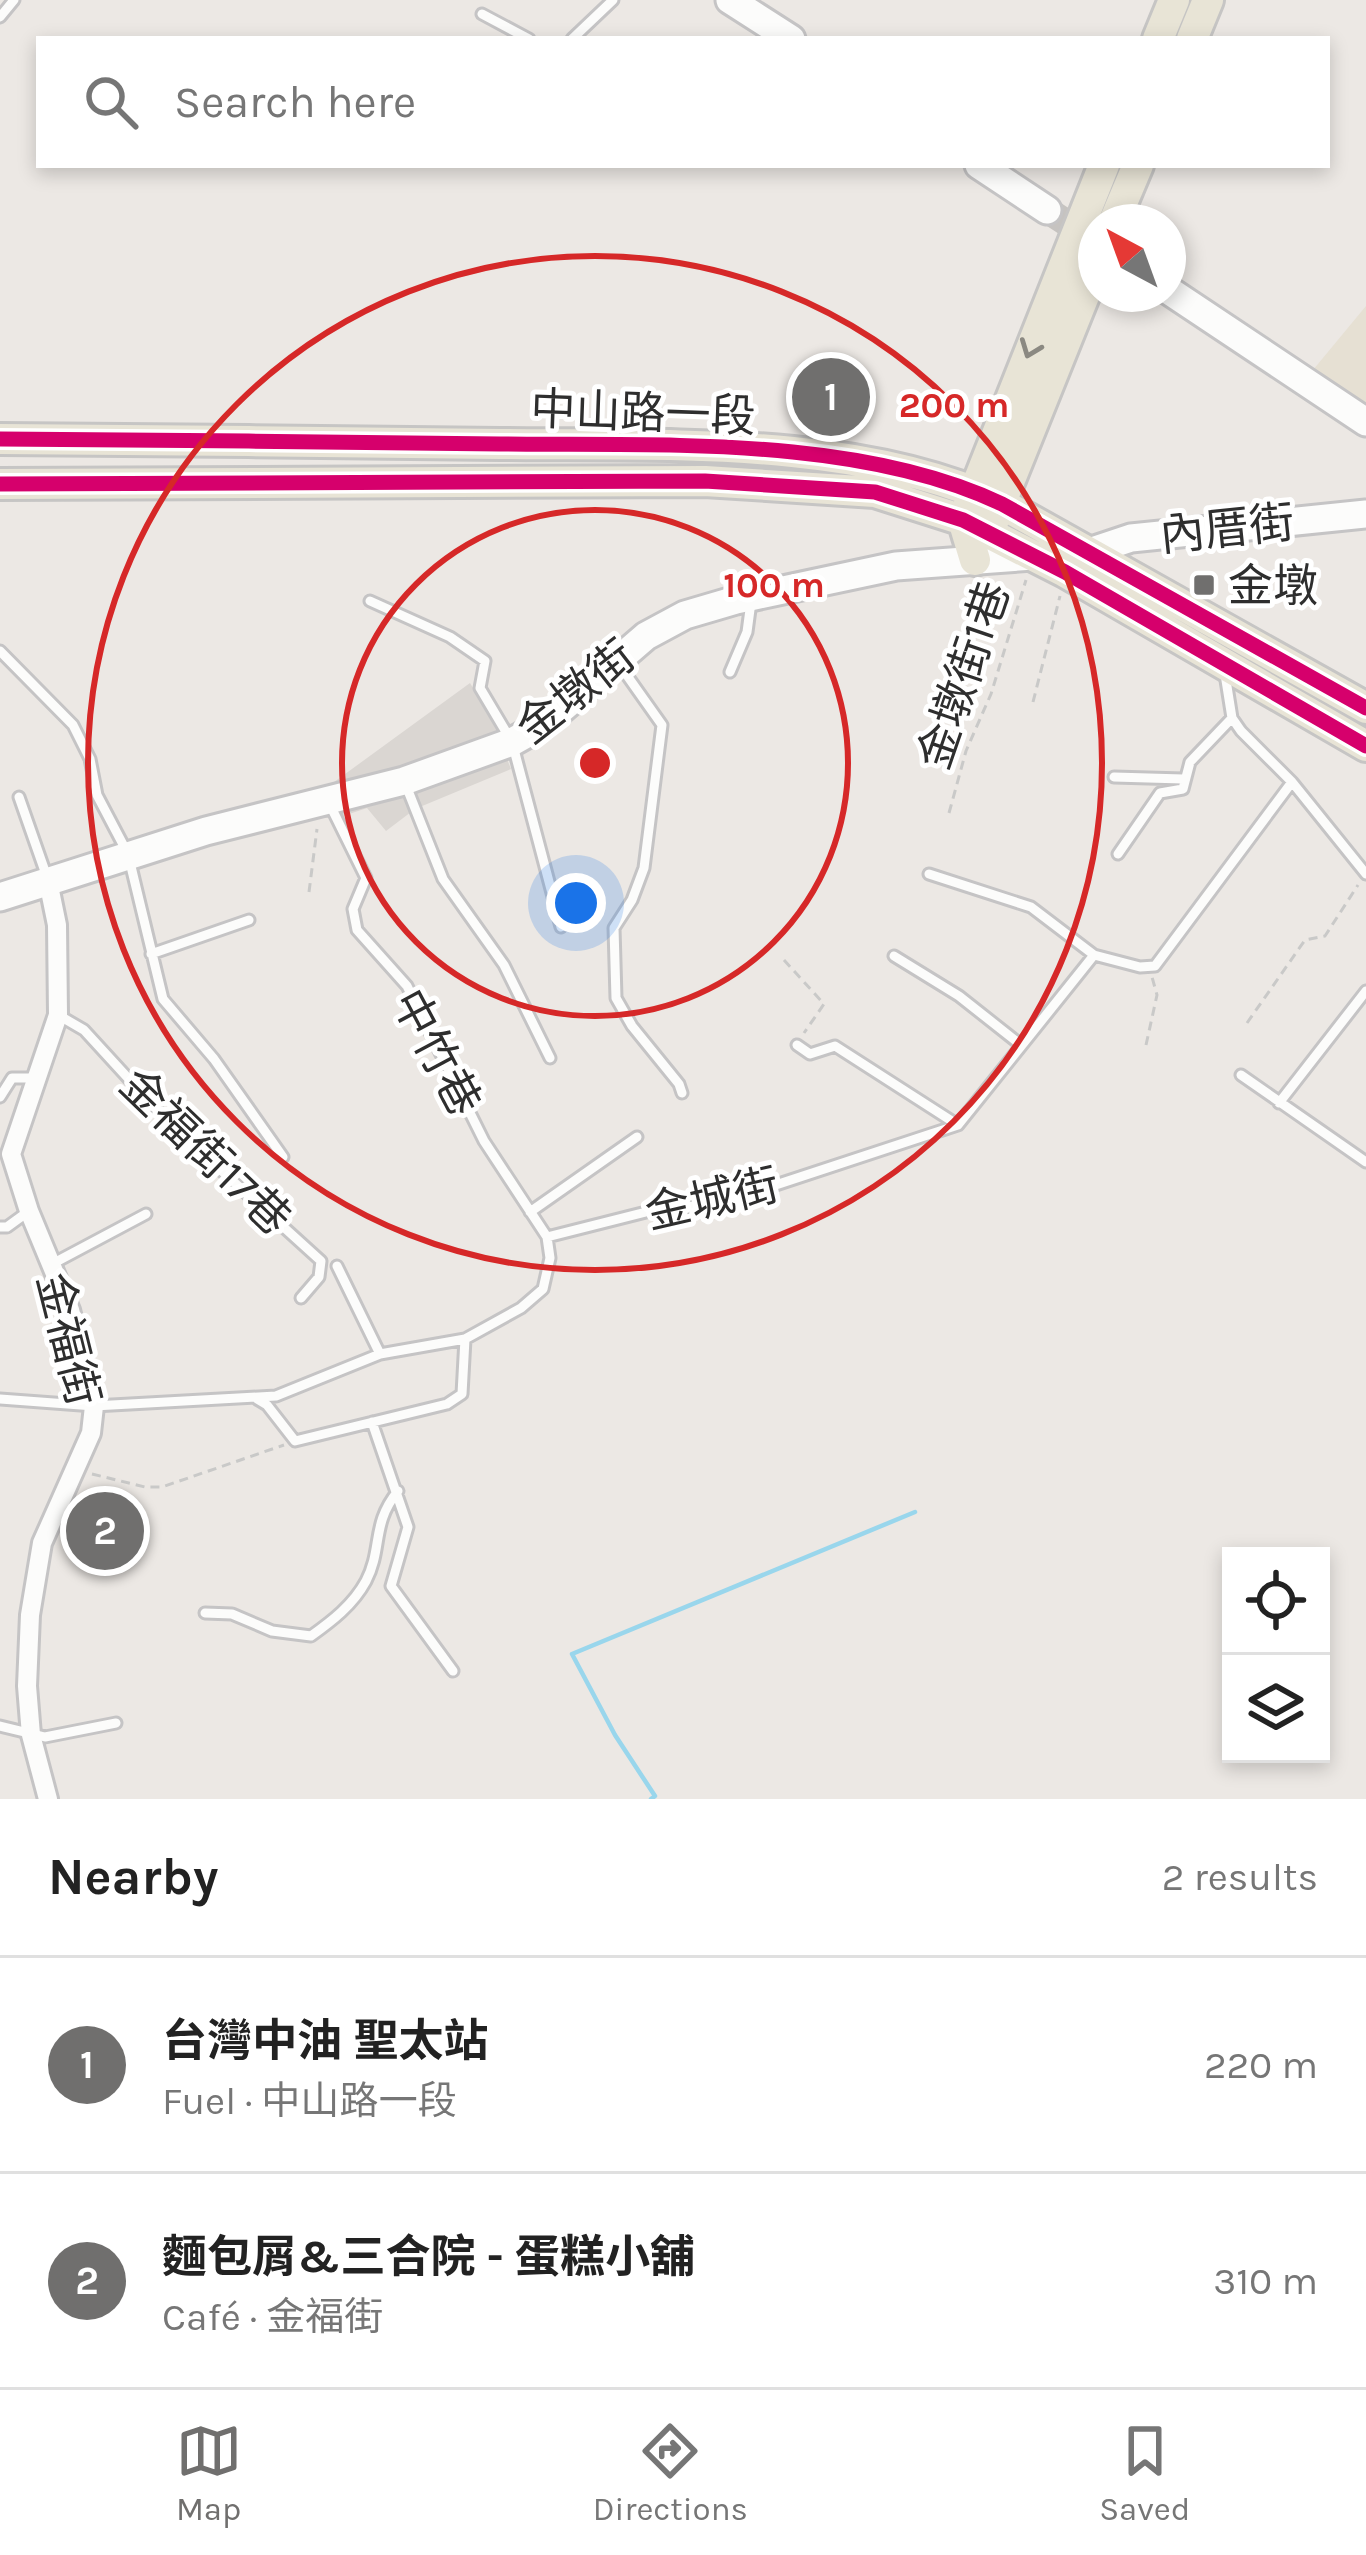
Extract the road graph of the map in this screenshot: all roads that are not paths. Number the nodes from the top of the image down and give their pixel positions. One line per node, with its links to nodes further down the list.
1 (14, 0): 7 (lane)
2 (613, 0): 10 (lane)
3 (730, 0): 8 (street)
4 (1174, 0): 11 (main road)
5 (1208, 0): 12 (main road)
6 (482, 14): 9 (lane)
7 (0, 17)
8 (775, 35)
9 (523, 36)
10 (575, 36)
11 (1159, 36)
12 (1193, 36)
13 (984, 168): 17 (street)
14 (1103, 168): 24 (main road, one-way to 24)
15 (1137, 168): 16 (main road)
16 (1122, 204)
17 (1047, 211)
18 (1186, 302): 20 (street)
19 (1078, 306): 24 (main road)
20 (1366, 422)
21 (0, 439): 24 (main road, 中山路一段)
22 (0, 484): 24 (main road, 中山路一段)
23 (1366, 514): 25 (street, 內厝街)
24 (980, 522): 25 (main road, 中山路一段); 25 (main road, 中山路一段); 26 (street, 金墩街)
25 (1077, 562): 30 (main road, 中山路一段); 32 (main road, 中山路一段)
26 (752, 596): 29 (street, 金墩街); 31 (lane)
27 (370, 601): 34 (lane)
28 (0, 651): 42 (lane)
29 (618, 662): 34 (street, 金墩街); 60 (lane)
30 (1223, 663): 33 (lane); 35 (main road, 中山路一段)
31 (730, 672)
32 (1366, 708)
33 (1232, 718): 37 (lane); 39 (lane)
34 (512, 742): 38 (street, 金墩街); 49 (lane)
35 (1366, 746)
36 (1114, 777): 37 (lane)
37 (1183, 779): 43 (lane)
38 (404, 781): 41 (street, 金墩街); 57 (lane)
39 (1292, 782): 45 (lane); 51 (lane)
40 (19, 797): 46 (lane)
41 (322, 801): 42 (street, 金墩街); 68 (lane, 中竹巷)
42 (128, 854): 46 (street, 金墩街); 50 (lane)
43 (1118, 854)
44 (929, 874): 51 (lane)
45 (1366, 874)
46 (48, 881): 47 (street, 金墩街); 54 (street, 金福街)
47 (0, 897)
48 (249, 920): 50 (lane)
49 (561, 927)
50 (151, 954): 65 (lane)
51 (1094, 955): 56 (lane)
52 (894, 956): 56 (lane)
53 (1366, 991): 62 (lane)
54 (58, 1015): 59 (street, 金福街); 74 (lane, 金福街17巷)
55 (797, 1045): 63 (lane)
56 (1021, 1045): 63 (lane)
57 (550, 1058)
58 (1241, 1075): 62 (lane)
59 (35, 1078): 61 (lane); 67 (street, 金福街)
60 (682, 1093)
61 (0, 1097)
62 (1279, 1103): 66 (lane)
63 (958, 1125): 71 (lane, 金城街)
64 (637, 1137): 68 (lane)
65 (283, 1157)
66 (1366, 1162)
67 (29, 1211): 70 (lane); 72 (street, 金福街)
68 (530, 1212): 71 (lane, 中竹巷)
69 (146, 1214): 72 (lane)
70 (0, 1227)
71 (547, 1237): 75 (lane)
72 (52, 1264): 79 (street, 金福街)
73 (337, 1266): 76 (lane)
74 (301, 1298)
75 (465, 1339): 76 (lane); 80 (lane)
76 (380, 1354): 78 (lane)
77 (0, 1399): 79 (lane)
78 (257, 1399): 79 (lane); 80 (lane)
79 (94, 1406): 86 (street, 金福街)
80 (372, 1422): 81 (lane)
81 (398, 1491): 82 (lane); 83 (lane)
82 (205, 1612)
83 (453, 1671)
84 (116, 1724): 86 (lane)
85 (0, 1726): 86 (lane)
86 (31, 1735): 87 (street, 金福街)
87 (48, 1799)

